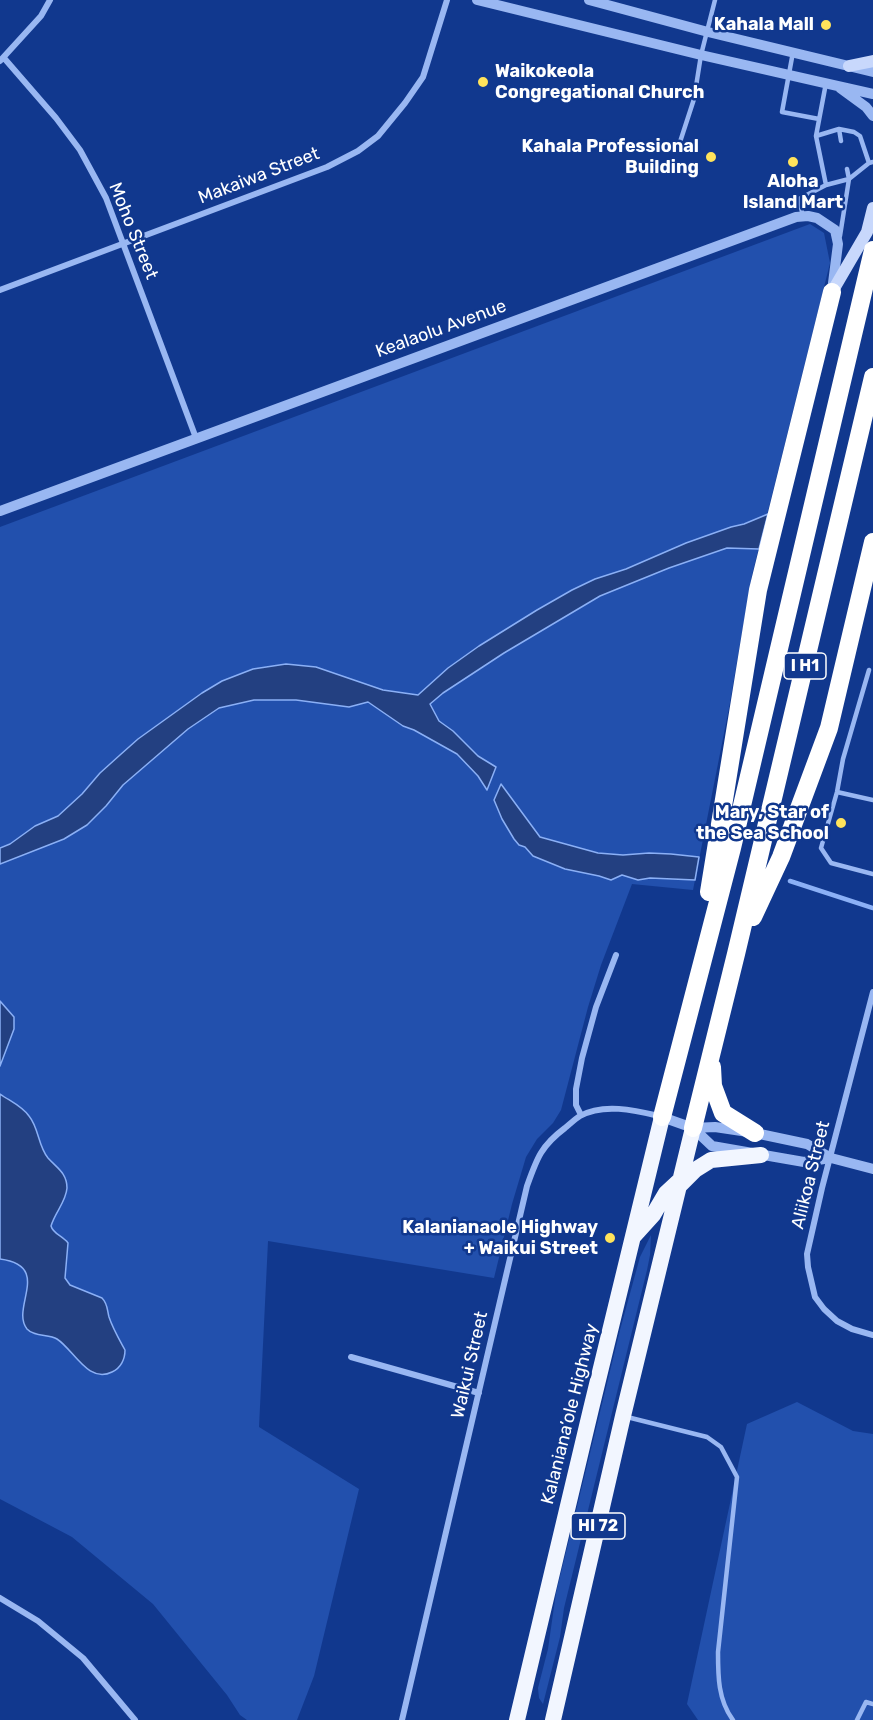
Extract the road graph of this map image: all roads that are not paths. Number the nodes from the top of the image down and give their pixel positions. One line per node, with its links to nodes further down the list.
1 (50, 0): 9 (street)
2 (447, 0): 28 (street, Makaiwa Street)
3 (477, 0): 8 (street)
4 (589, 0): 6 (street)
5 (715, 0): 6 (lane)
6 (708, 32): 7 (street); 8 (lane)
7 (794, 52): 11 (street); 13 (lane)
8 (701, 55): 13 (street); 21 (lane)
9 (2, 59): 28 (street, Moho Street)
10 (873, 61): 11 (main road)
11 (849, 66): 12 (street)
12 (873, 72)
13 (789, 74): 14 (street); 17 (lane)
14 (830, 84): 15 (street); 16 (street); 17 (lane)
15 (873, 94)
16 (873, 116)
17 (819, 119): 19 (lane)
18 (839, 129): 19 (lane); 20 (lane); 22 (lane)
19 (816, 136): 25 (lane)
20 (841, 141)
21 (680, 142)
22 (871, 162): 24 (lane)
23 (847, 169): 24 (lane)
24 (849, 179): 25 (lane); 29 (lane)
25 (826, 185): 27 (lane)
26 (873, 208): 32 (main road)
27 (803, 216): 29 (street); 34 (street, Kealaolu Avenue)
28 (123, 244): 31 (street, Makaiwa Street); 34 (street, Moho Street)
29 (838, 244): 32 (street)
30 (873, 250): 44 (highway, I H1)
31 (0, 290)
32 (832, 292): 44 (highway)
33 (873, 377): 41 (highway, I H1)
34 (196, 438): 35 (street, Kealaolu Avenue)
35 (0, 511)
36 (873, 542): 41 (highway)
37 (869, 670): 38 (lane)
38 (837, 792): 39 (lane); 40 (lane)
39 (873, 800)
40 (873, 873)
41 (736, 954): 45 (highway, I H1)
42 (616, 956): 46 (street)
43 (873, 992): 51 (street, Aliikoa Street)
44 (692, 998): 47 (highway, I H1)
45 (713, 1047): 48 (highway, I H1); 49 (highway)
46 (581, 1115): 47 (street, Waikui Street); 57 (street, Waikui Street)
47 (662, 1117): 48 (street); 54 (highway, Kalaniana’ole Highway / HI 72)
48 (693, 1128): 49 (street); 50 (street); 53 (highway, HI 72)
49 (755, 1133): 51 (street)
50 (761, 1155): 51 (street); 53 (highway)
51 (831, 1158): 52 (street); 55 (street, Aliikoa Street)
52 (873, 1169)
53 (680, 1183): 54 (highway); 58 (highway, HI 72)
54 (633, 1237): 63 (highway, Kalaniana’ole Highway / HI 72)
55 (873, 1335)
56 (351, 1358): 57 (street)
57 (479, 1393): 62 (street, Waikui Street)
58 (623, 1416): 64 (highway, HI 72); 65 (lane)
59 (0, 1598): 61 (street)
60 (873, 1704): 66 (lane)
61 (135, 1720)
62 (402, 1720)
63 (517, 1720)
64 (553, 1720)
65 (733, 1720)
66 (857, 1720)

